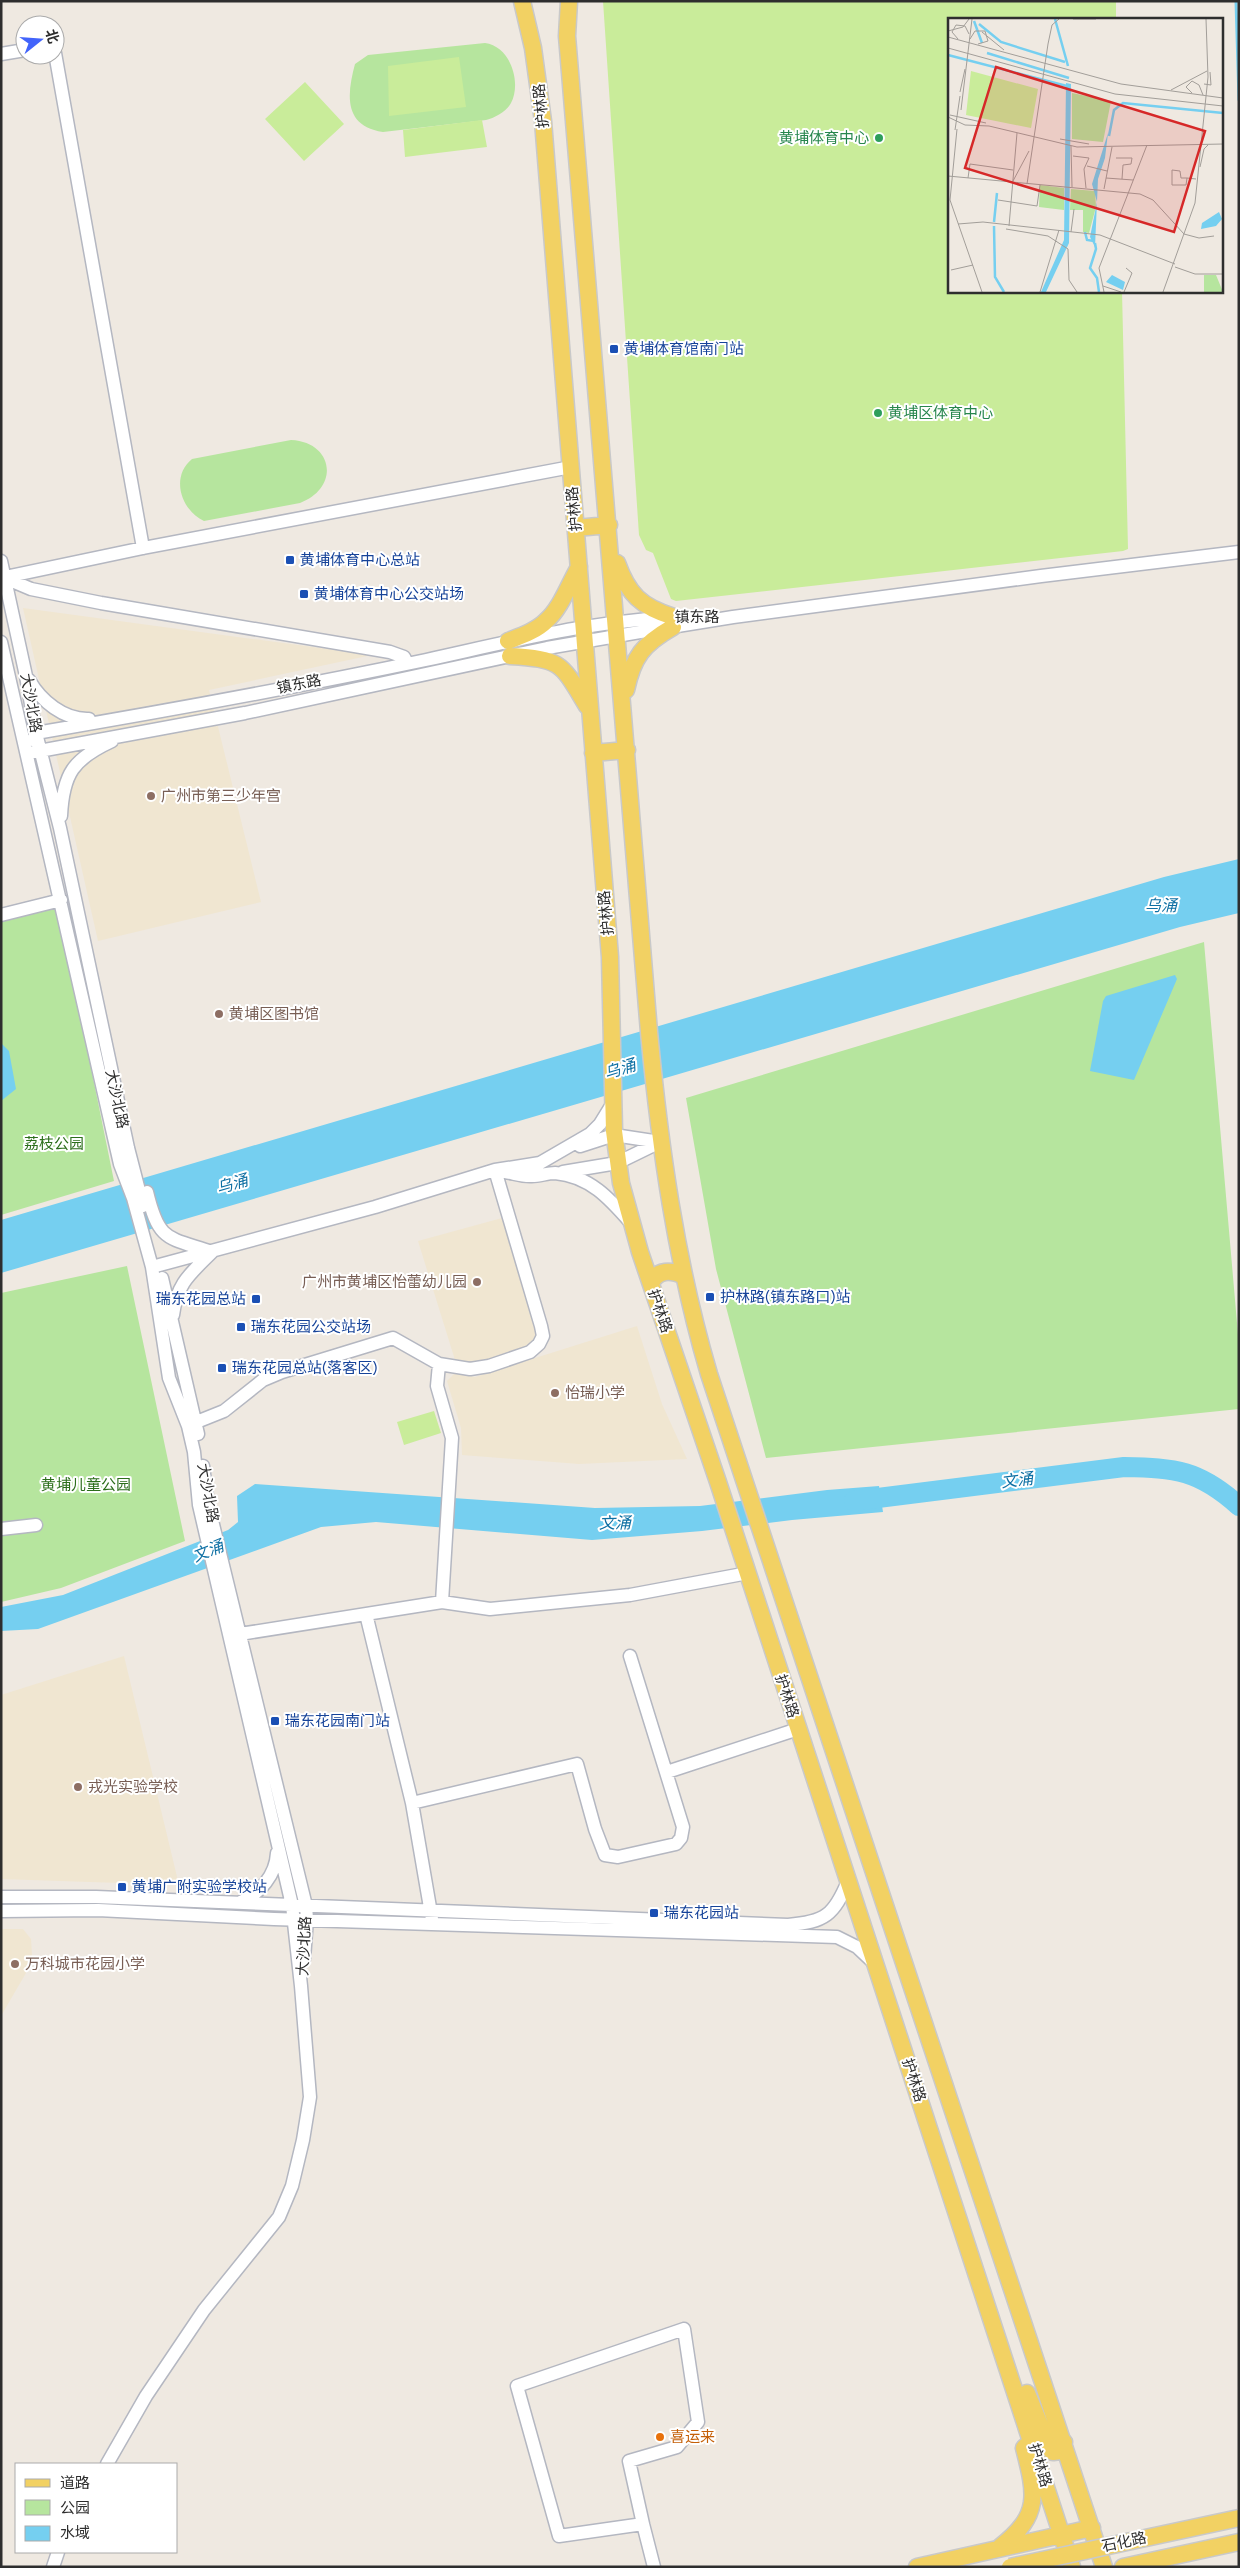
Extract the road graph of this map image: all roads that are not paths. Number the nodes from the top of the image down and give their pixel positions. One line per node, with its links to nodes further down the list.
1 (522, 1): 8 (main road, 护林路)
2 (559, 1): 4 (main road)
3 (569, 1): 4 (main road, 护林路)
4 (567, 36): 9 (main road, 护林路)
5 (15, 52): 6 (street)
6 (1, 54)
7 (57, 65): 12 (street)
8 (571, 467): 10 (main road, 护林路); 12 (street)
9 (609, 525): 10 (main road); 11 (main road, 护林路)
10 (576, 528): 15 (main road, 护林路)
11 (611, 544): 17 (main road); 18 (main road, 护林路)
12 (143, 548): 16 (street)
13 (1239, 552): 17 (street, 镇东路)
14 (1, 561): 16 (street, 大沙北路)
15 (579, 567): 19 (main road, 护林路); 21 (main road)
16 (2, 579): 22 (street); 23 (street, 大沙北路)
17 (673, 622): 18 (street, 镇东路); 24 (main road)
18 (617, 629): 19 (street, 镇东路); 24 (main road, 护林路)
19 (584, 634): 21 (street, 镇东路); 25 (main road, 护林路)
20 (1, 642): 32 (street, 大沙北路)
21 (509, 649): 22 (street, 镇东路); 25 (main road); 29 (street, 镇东路)
22 (407, 663): 26 (street, 镇东路)
23 (26, 676): 27 (street); 28 (street, 大沙北路)
24 (623, 702): 30 (main road, 护林路)
25 (590, 711): 33 (main road, 护林路)
26 (125, 716): 27 (street, 镇东路); 29 (street)
27 (111, 719): 28 (street, 镇东路)
28 (36, 733): 31 (street, 大沙北路); 32 (street)
29 (128, 733): 31 (street, 镇东路); 34 (street)
30 (626, 750): 33 (main road); 39 (main road, 护林路)
31 (40, 752): 32 (street, 镇东路); 34 (street, 大沙北路)
32 (27, 753): 35 (street, 大沙北路)
33 (593, 753): 37 (main road, 护林路)
34 (60, 828): 45 (street, 大沙北路)
35 (62, 900): 36 (street); 45 (street, 大沙北路)
36 (1, 915)
37 (613, 1103): 38 (main road, 护林路); 40 (street)
38 (614, 1135): 39 (street); 40 (street); 41 (main road, 护林路)
39 (660, 1142): 41 (street); 48 (main road, 护林路)
40 (563, 1151): 42 (street)
41 (617, 1163): 43 (street); 44 (main road, 护林路)
42 (495, 1170): 43 (street); 46 (street); 51 (street)
43 (554, 1173): 44 (street)
44 (632, 1224): 49 (main road, 护林路)
45 (152, 1238): 46 (street); 47 (street, 大沙北路)
46 (212, 1252): 47 (street); 50 (street)
47 (156, 1266): 50 (street, 大沙北路); 52 (street, 大沙北路)
48 (684, 1276): 49 (main road); 79 (main road, 护林路)
49 (651, 1283): 55 (main road, 护林路)
50 (172, 1323): 52 (street, 大沙北路)
51 (439, 1364): 52 (street); 57 (street)
52 (192, 1424): 56 (street, 大沙北路); 56 (street, 大沙北路)
53 (36, 1525): 54 (street)
54 (1, 1529)
55 (748, 1573): 57 (street); 61 (main road, 护林路)
56 (225, 1597): 59 (street, 大沙北路); 64 (street, 大沙北路)
57 (442, 1602): 58 (street)
58 (366, 1614): 59 (street); 63 (street)
59 (240, 1634): 69 (street, 大沙北路)
60 (630, 1656): 62 (street)
61 (798, 1729): 62 (street); 65 (main road, 护林路)
62 (667, 1772): 63 (street)
63 (412, 1803): 71 (street)
64 (278, 1845): 67 (street); 68 (street, 大沙北路)
65 (848, 1881): 71 (street); 75 (main road, 护林路)
66 (1, 1897): 67 (street)
67 (238, 1904): 68 (street)
68 (292, 1905): 69 (street); 72 (street, 大沙北路)
69 (306, 1906): 71 (street); 73 (street, 大沙北路)
70 (1, 1911): 72 (street)
71 (433, 1911): 74 (street)
72 (294, 1919): 73 (street); 76 (street, 大沙北路)
73 (307, 1920): 74 (street); 76 (street, 大沙北路)
74 (432, 1925): 75 (street)
75 (877, 1966): 77 (main road, 护林路)
76 (302, 1986): 80 (street)
77 (1004, 2354): 78 (main road, 护林路); 79 (main road)
78 (1031, 2437): 84 (main road, 护林路); 86 (main road)
79 (1064, 2442): 83 (main road, 护林路)
80 (108, 2463)
81 (1239, 2516): 91 (main road, 石化路, bridge)
82 (643, 2524): 82 (street); 89 (street)
83 (1092, 2528): 84 (main road); 93 (main road, 护林路)
84 (1062, 2535): 86 (main road); 92 (main road, 护林路)
85 (1239, 2542): 94 (main road, 石化路)
86 (998, 2549): 90 (main road)
87 (58, 2553): 88 (street)
88 (53, 2567)
89 (654, 2567)
90 (917, 2567)
91 (1010, 2567)
92 (1072, 2567)
93 (1104, 2567)
94 (1123, 2567)

